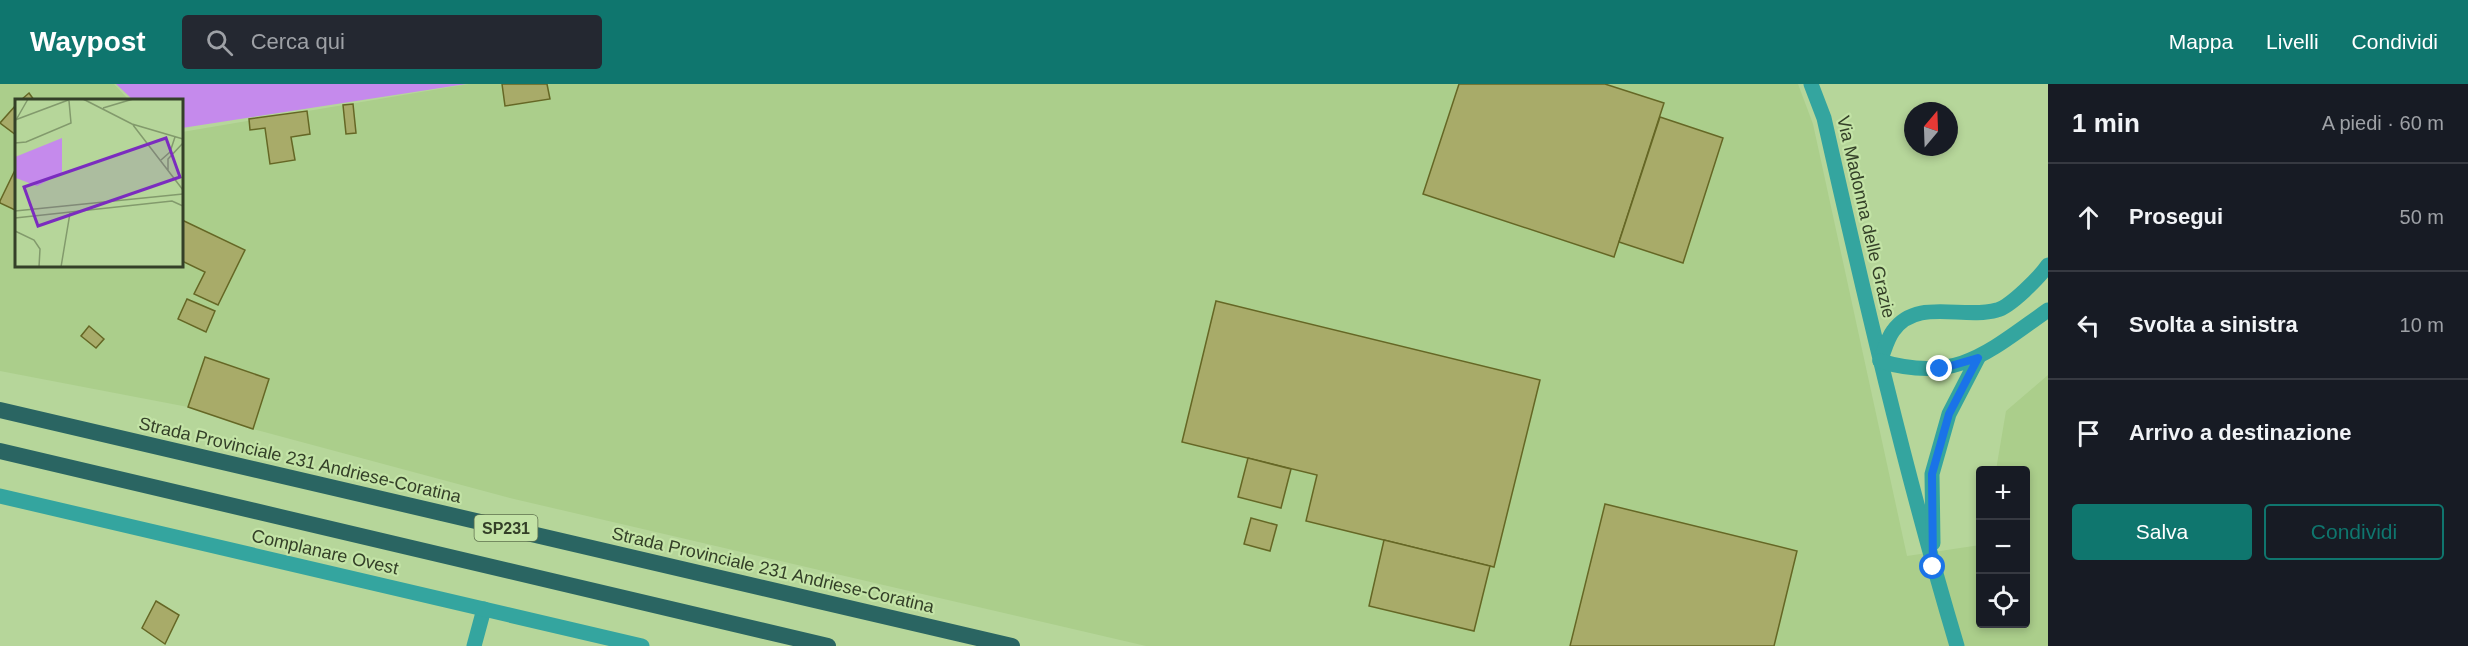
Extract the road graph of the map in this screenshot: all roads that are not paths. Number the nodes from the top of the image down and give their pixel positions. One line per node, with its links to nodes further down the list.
1 (1811, 84): 5 (street, Via Madonna delle Grazie)
2 (2048, 265): 5 (street)
3 (2048, 310): 4 (street)
4 (1978, 358): 5 (street); 9 (street)
5 (1880, 361): 9 (street, Via Madonna delle Grazie)
6 (0, 410): 14 (highway, Strada Provinciale 231 Andriese-Coratina / SP231)
7 (0, 451): 13 (highway, SP231)
8 (0, 496): 10 (street, Complanare Ovest)
9 (1933, 567): 15 (street)
10 (484, 609): 11 (street); 12 (street, Complanare Ovest)
11 (474, 646)
12 (642, 646)
13 (828, 646)
14 (1012, 646)
15 (1957, 646)

